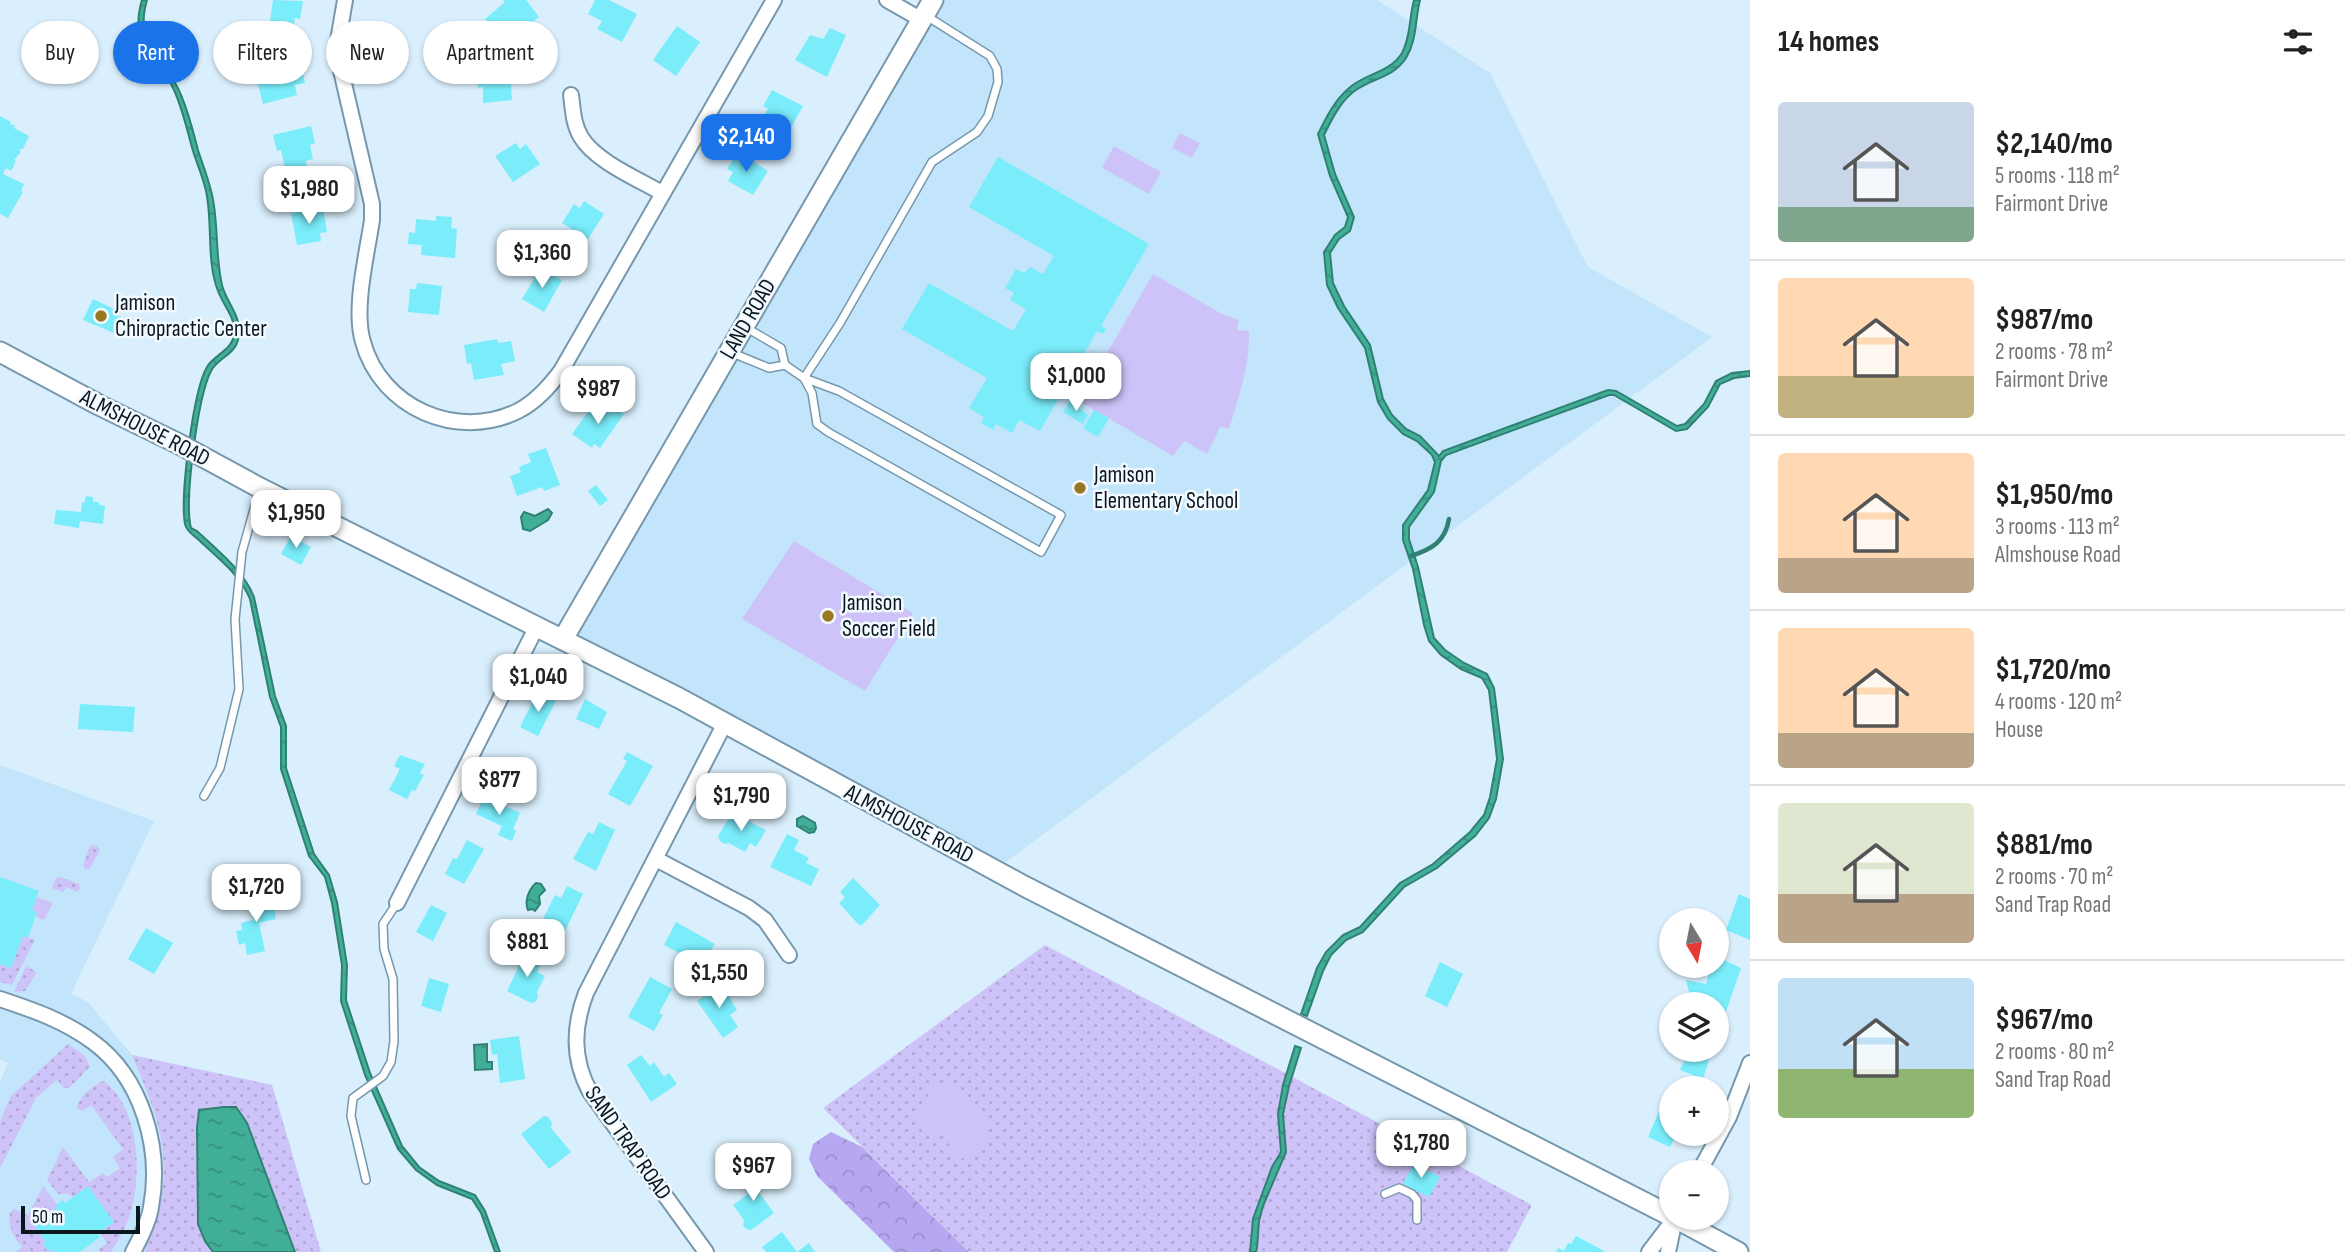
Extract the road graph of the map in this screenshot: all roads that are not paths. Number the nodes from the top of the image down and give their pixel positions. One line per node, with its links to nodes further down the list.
1 (345, 0): 6 (street)
2 (774, 0): 6 (street)
3 (887, 0): 4 (street)
4 (927, 12): 7 (main road, LAND ROAD); 11 (lane)
5 (570, 95): 6 (street)
6 (662, 193)
7 (744, 327): 8 (main road, LAND ROAD); 10 (lane)
8 (730, 351): 10 (lane); 14 (main road, LAND ROAD)
9 (0, 352): 12 (main road, ALMSHOUSE ROAD)
10 (785, 365): 11 (lane)
11 (804, 378): 11 (lane)
12 (260, 488): 13 (main road, ALMSHOUSE ROAD); 16 (lane)
13 (537, 626): 14 (main road, ALMSHOUSE ROAD); 18 (street)
14 (563, 639): 15 (main road, ALMSHOUSE ROAD)
15 (725, 723): 17 (street, SAND TRAP ROAD); 25 (main road, ALMSHOUSE ROAD)
16 (204, 796)
17 (656, 859): 19 (street); 31 (street, SAND TRAP ROAD)
18 (397, 903): 23 (lane)
19 (789, 956)
20 (0, 999): 30 (street)
21 (1750, 1063): 22 (street)
22 (1706, 1160)
23 (366, 1180)
24 (1385, 1194): 26 (lane)
25 (1659, 1210)
26 (1417, 1220)
27 (1665, 1230): 32 (street)
28 (1672, 1230): 33 (street)
29 (1697, 1230): 34 (main road, ALMSHOUSE ROAD)
30 (133, 1252)
31 (706, 1252)
32 (1648, 1252)
33 (1668, 1252)
34 (1738, 1252)

